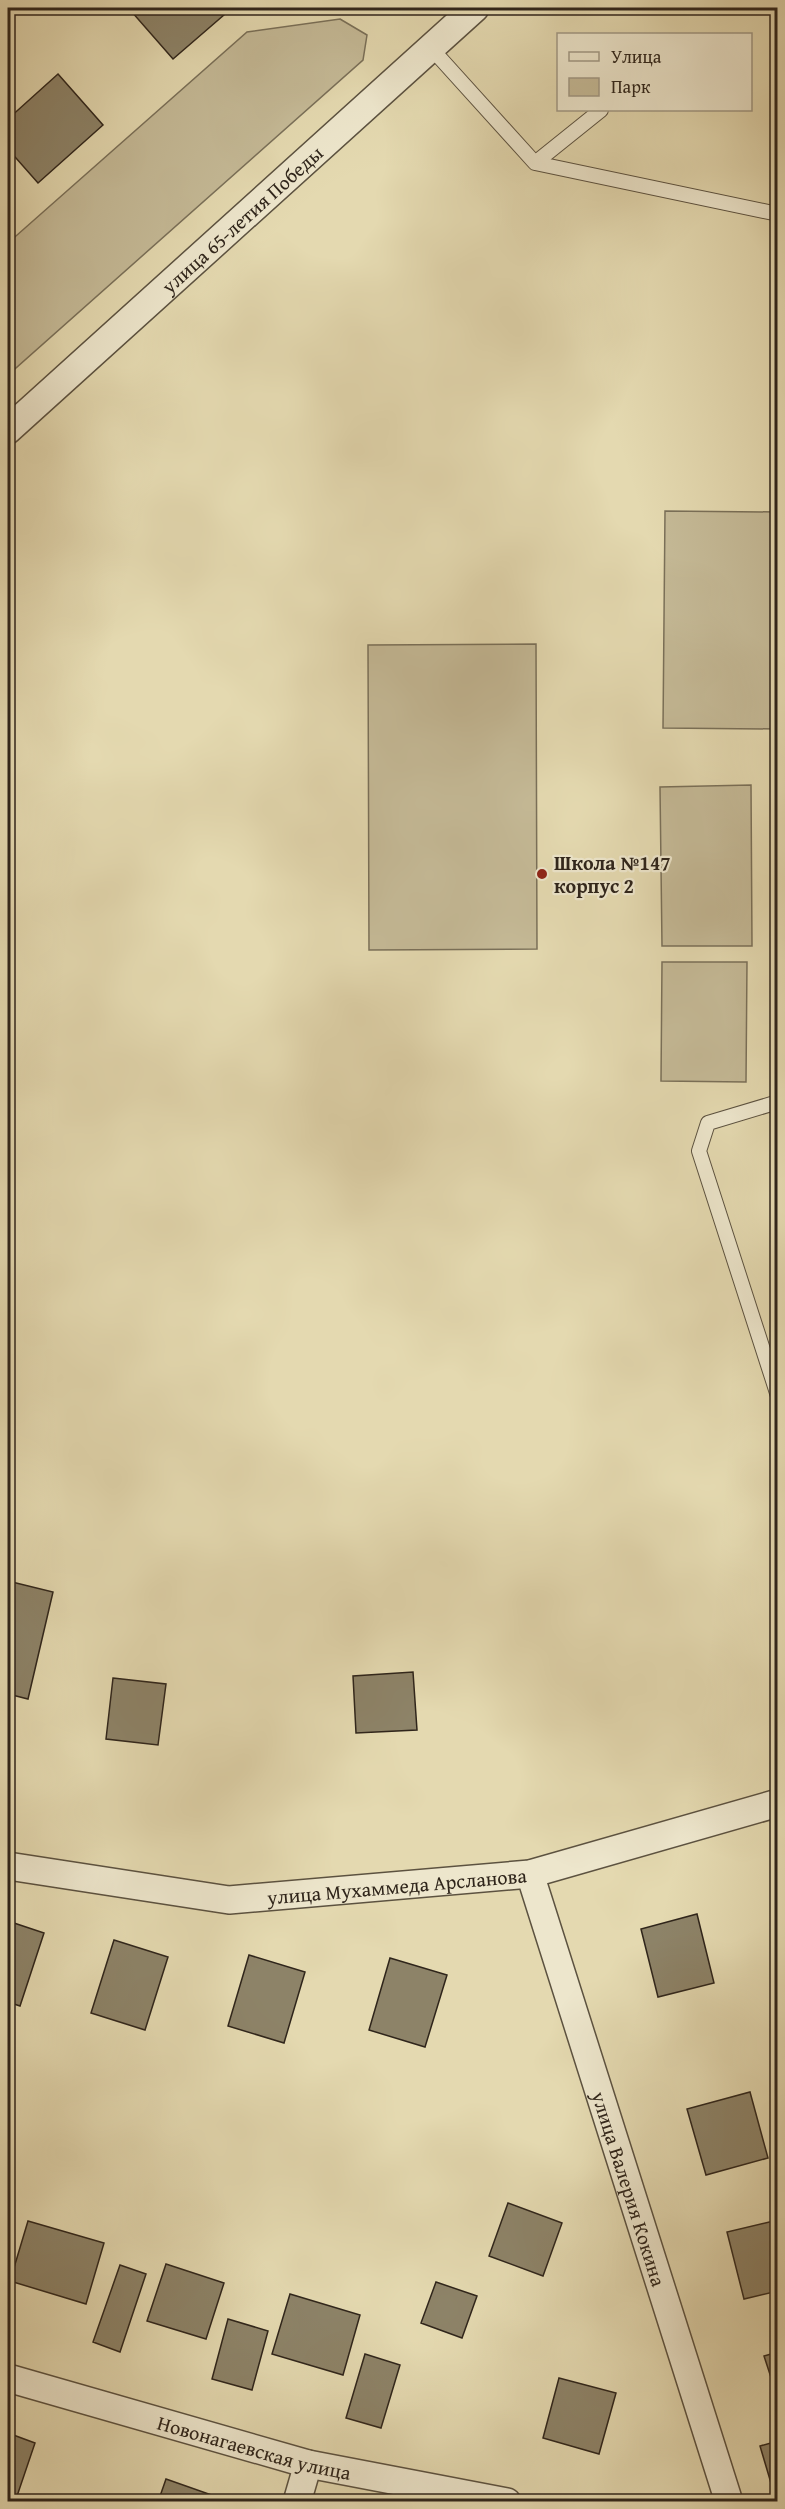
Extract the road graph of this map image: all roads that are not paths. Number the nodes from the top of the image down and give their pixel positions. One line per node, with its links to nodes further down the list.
1 (476, 8): 2 (street, улица 65-летия Победы)
2 (431, 48): 4 (lane); 6 (street, улица 65-летия Победы)
3 (600, 111): 4 (lane)
4 (535, 163): 5 (lane)
5 (777, 214)
6 (8, 430)
7 (777, 1102): 8 (lane)
8 (777, 1396)
9 (777, 1803): 11 (street, улица Мухаммеда Арсланова)
10 (8, 1866): 11 (street, улица Мухаммеда Арсланова)
11 (530, 1874): 16 (street, улица Валерия Кокина)
12 (8, 2378): 13 (street, Новонагаевская улица)
13 (308, 2464): 14 (street); 15 (street, Новонагаевская улица)
14 (297, 2502)
15 (507, 2502)
16 (729, 2502)

